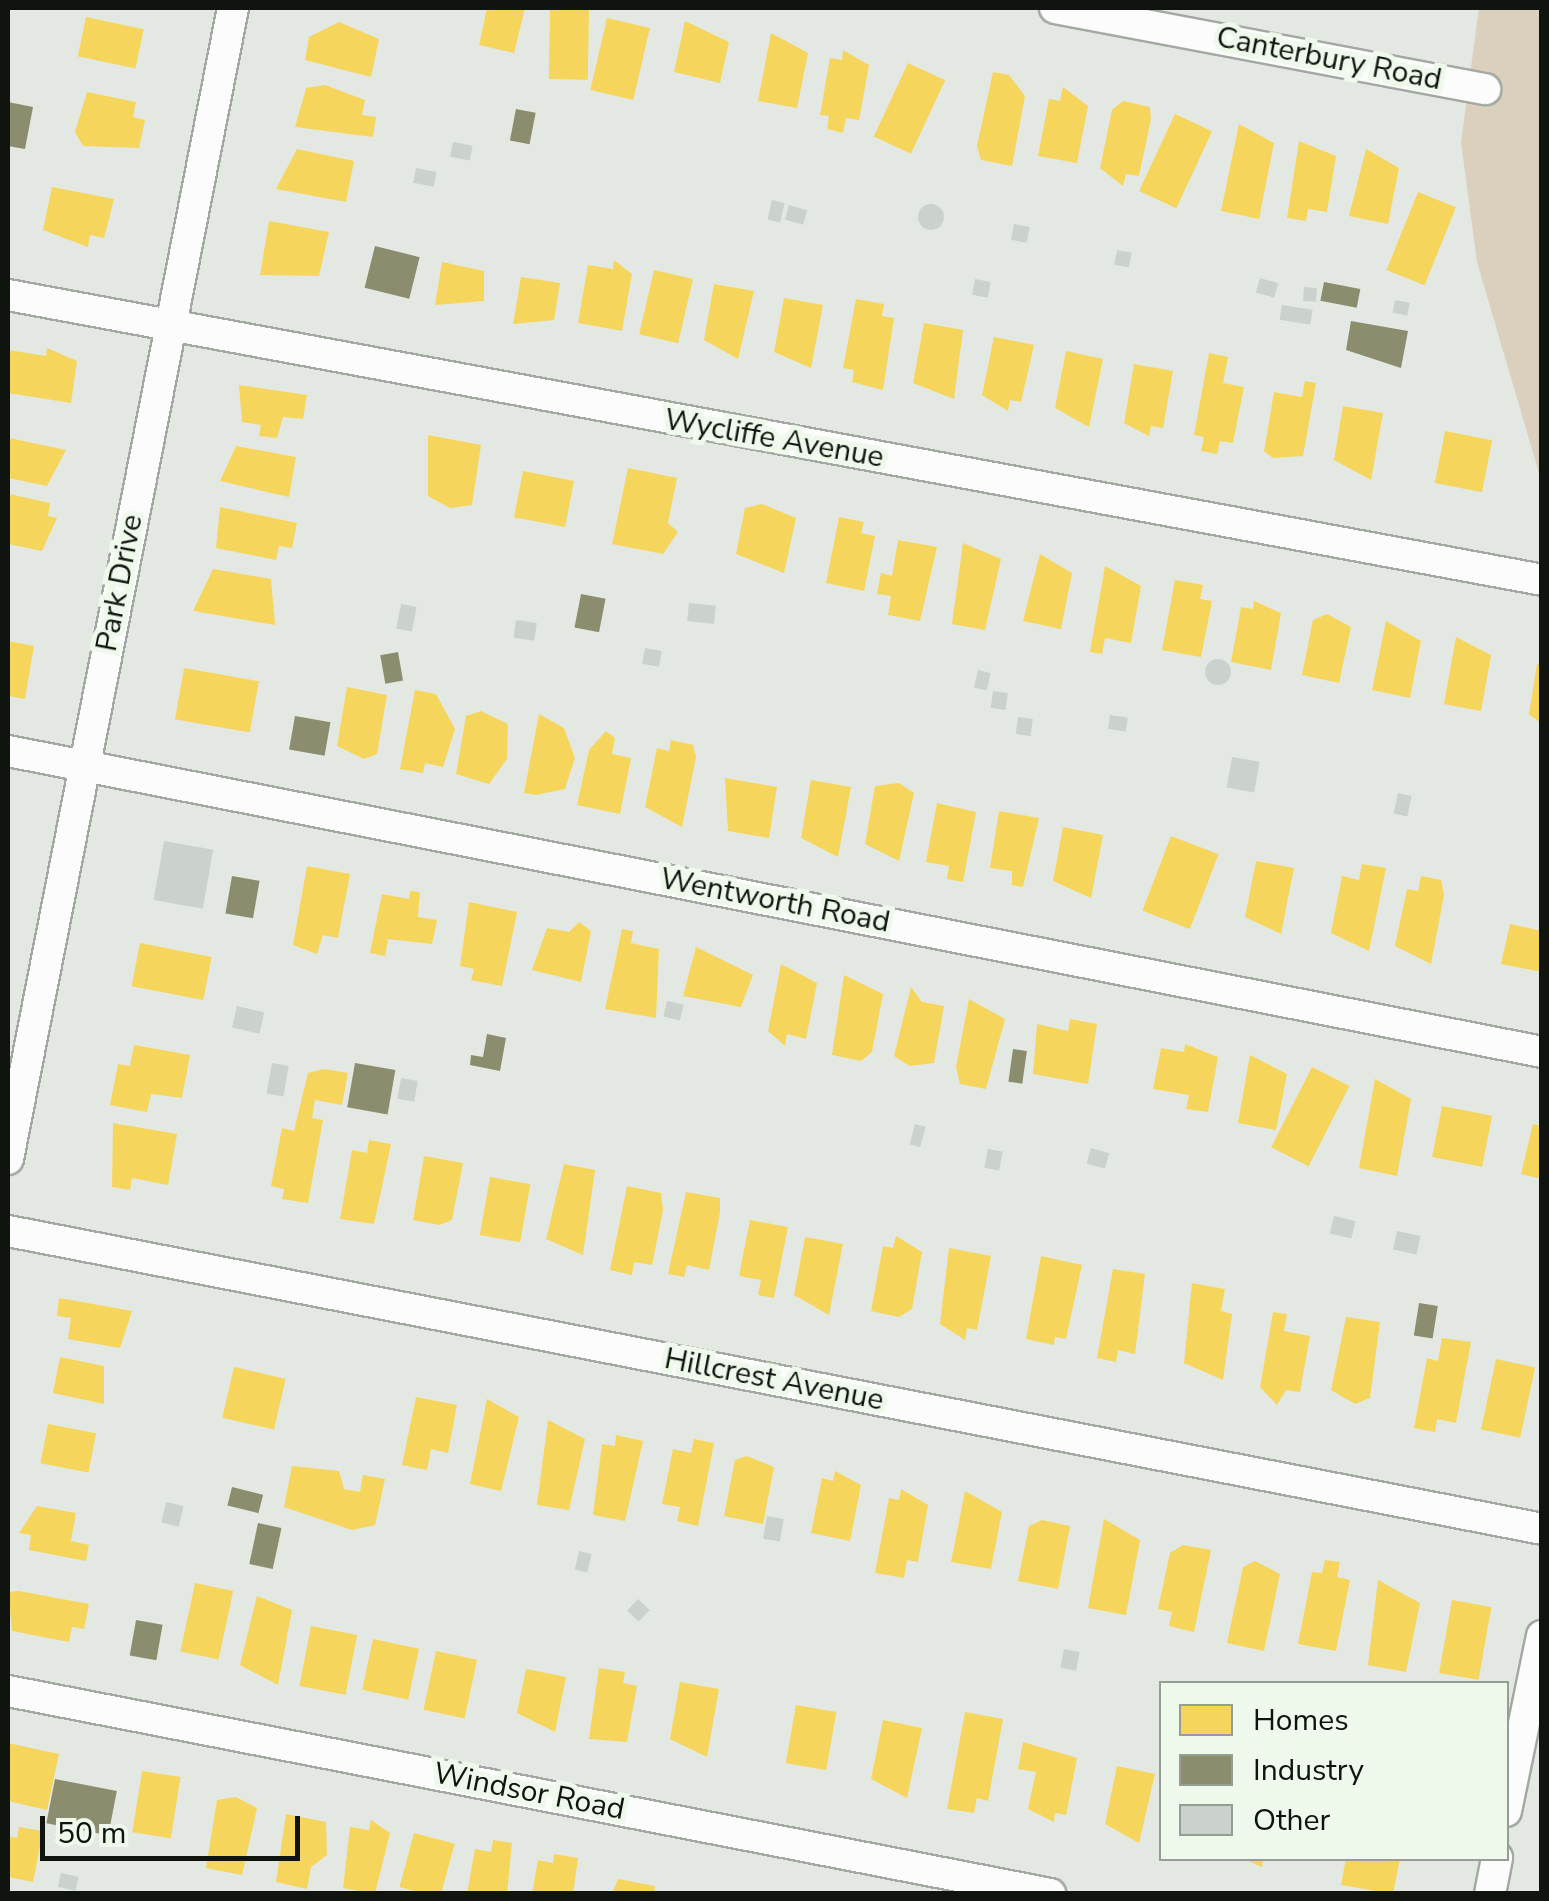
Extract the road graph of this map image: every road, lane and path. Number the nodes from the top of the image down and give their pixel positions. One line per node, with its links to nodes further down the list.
1 (232, 8): 5 (street, Park Drive)
2 (1055, 8): 3 (street, Canterbury Road)
3 (1485, 89)
4 (8, 295): 5 (street, Wycliffe Avenue)
5 (170, 330): 6 (street, Wycliffe Avenue); 8 (street, Park Drive)
6 (1542, 580)
7 (8, 751): 8 (street, Wentworth Road)
8 (84, 766): 9 (street, Wentworth Road); 10 (street, Park Drive)
9 (1542, 1052)
10 (8, 1159)
11 (8, 1232): 12 (street, Hillcrest Avenue)
12 (1542, 1529)
13 (1542, 1636): 15 (street)
14 (8, 1691): 17 (street, Windsor Road)
15 (1509, 1796)
16 (1496, 1861): 18 (street)
17 (1050, 1894)
18 (1490, 1894)

